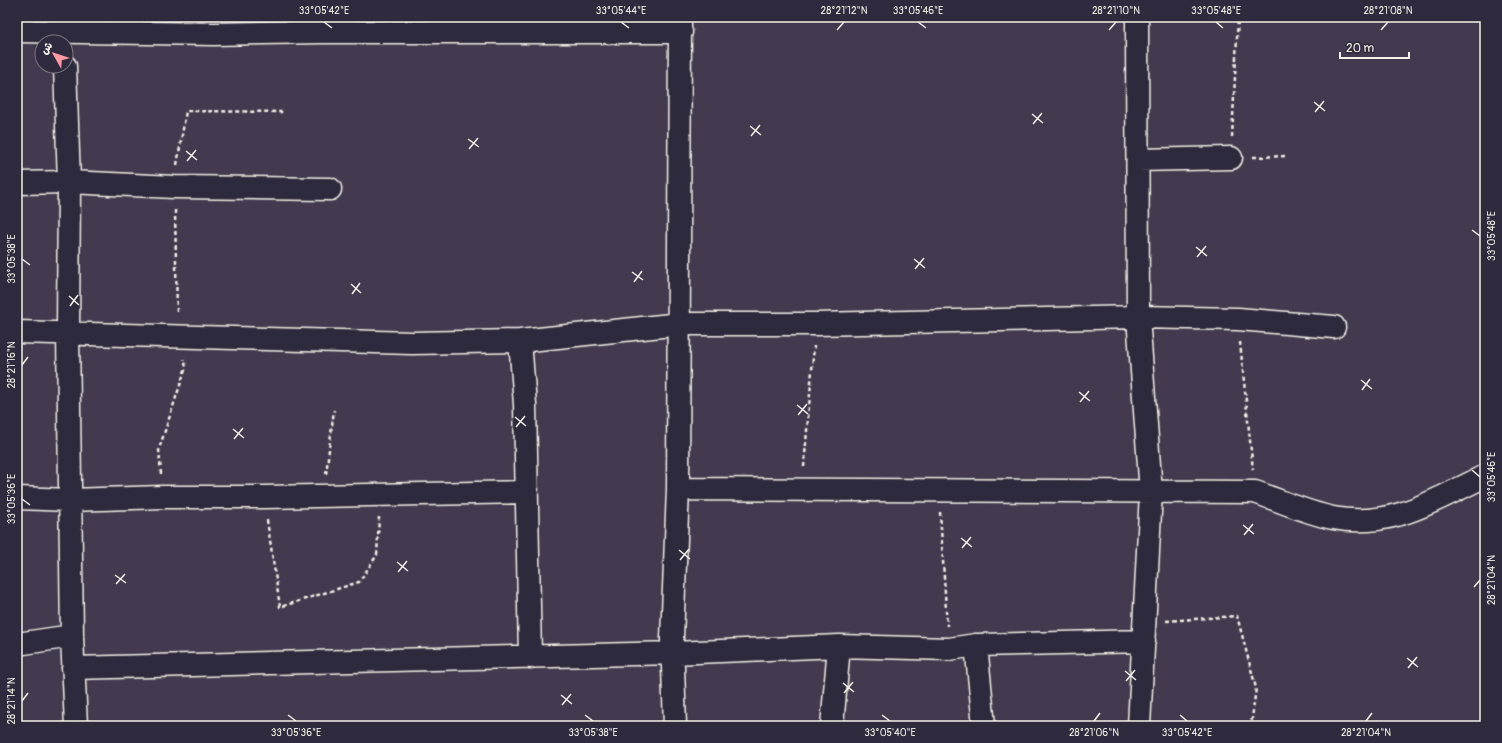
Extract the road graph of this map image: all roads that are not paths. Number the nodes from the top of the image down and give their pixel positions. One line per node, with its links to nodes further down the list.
1 (1137, 17): 8 (street)
2 (320, 25): 3 (street); 5 (street)
3 (681, 25): 13 (street)
4 (17, 30): 5 (street)
5 (65, 30)
6 (65, 74): 9 (street)
7 (1232, 158): 8 (street)
8 (1138, 160): 12 (street)
9 (69, 182): 10 (street); 11 (street); 16 (street)
10 (17, 183)
11 (330, 189)
12 (1138, 317): 13 (street); 14 (street); 21 (street)
13 (680, 324): 17 (street); 19 (street)
14 (1334, 327)
15 (17, 332): 16 (street)
16 (68, 333): 17 (street); 23 (street)
17 (520, 341): 20 (street)
18 (1485, 476): 21 (street)
19 (678, 489): 21 (street); 29 (street)
20 (526, 492): 23 (street); 30 (street)
21 (1151, 492): 25 (street)
22 (17, 498): 23 (street)
23 (70, 500): 24 (street)
24 (72, 636): 26 (street); 31 (street)
25 (1144, 641): 27 (street); 36 (street)
26 (17, 644)
27 (976, 645): 28 (street); 35 (street)
28 (838, 646): 29 (street); 34 (street)
29 (672, 653): 30 (street); 33 (street)
30 (530, 657): 31 (street)
31 (73, 668): 32 (street)
32 (76, 726)
33 (675, 726)
34 (832, 726)
35 (984, 726)
36 (1139, 726)

